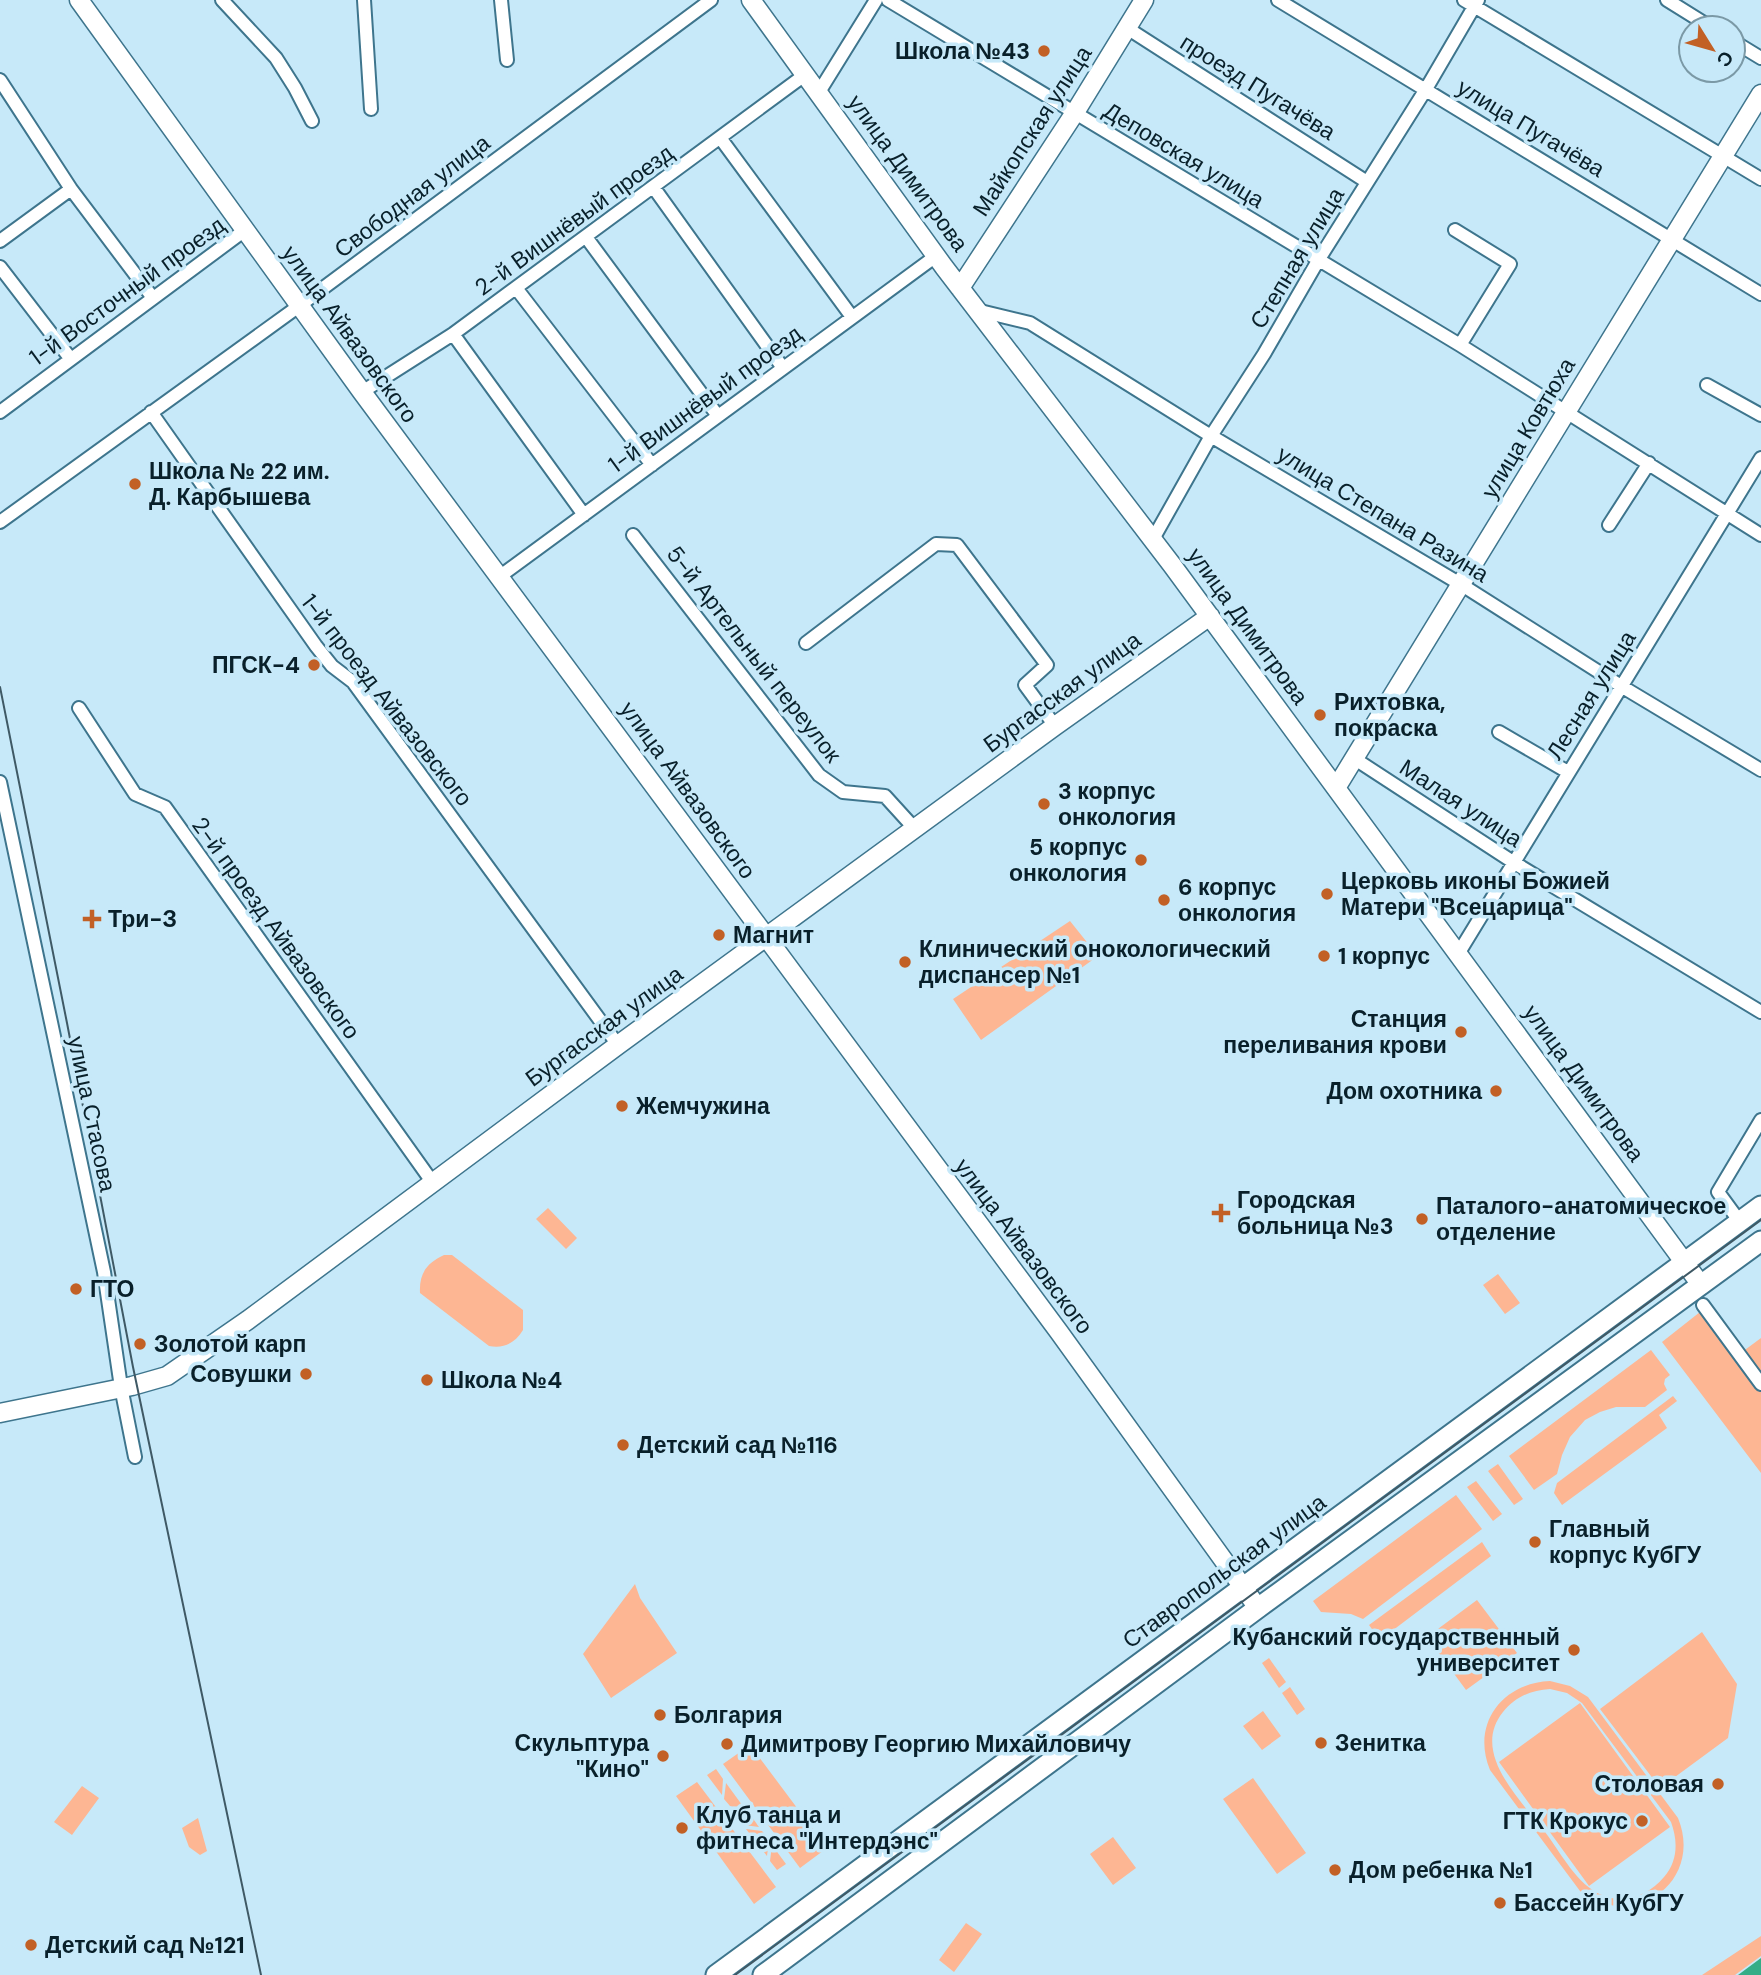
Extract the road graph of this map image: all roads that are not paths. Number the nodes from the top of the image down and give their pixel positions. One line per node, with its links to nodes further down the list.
1 (79, 0): 30 (street, улица Айвазовского)
2 (364, 0): 21 (street)
3 (501, 0): 15 (street)
4 (711, 0): 42 (street, Свободная улица)
5 (751, 0): 16 (street, улица Димитрова)
6 (876, 0): 19 (street)
7 (888, 0): 22 (street, Деповская улица)
8 (1144, 0): 14 (street, Майкопская улица)
9 (1278, 0): 18 (street, улица Пугачёва)
10 (1667, 0): 13 (street)
11 (227, 2): 23 (street)
12 (1472, 2): 18 (street, Степная улица); 25 (street)
13 (1690, 14)
14 (1127, 29): 22 (street, Майкопская улица); 27 (street, проезд Пугачёва)
15 (507, 60)
16 (806, 74): 19 (street, улица Димитрова); 24 (street, 2-й Вишнёвый проезд)
17 (0, 80): 29 (street)
18 (1426, 89): 27 (street, Степная улица); 33 (street, улица Пугачёва)
19 (819, 92): 35 (street, улица Димитрова)
20 (1761, 94): 25 (street, улица Ковтюха)
21 (371, 109)
22 (1074, 114): 36 (street, Деповская улица); 39 (street, Майкопская улица)
23 (312, 121)
24 (721, 139): 28 (street, 2-й Вишнёвый проезд); 44 (street)
25 (1722, 157): 26 (street); 33 (street, улица Ковтюха)
26 (1761, 179)
27 (1367, 182): 36 (street, Степная улица)
28 (654, 188): 32 (street, 2-й Вишнёвый проезд); 48 (street)
29 (71, 189): 34 (street); 41 (street)
30 (245, 230): 41 (street, 1-й Восточный проезд); 42 (street, улица Айвазовского)
31 (1455, 230): 46 (street)
32 (586, 237): 38 (street, 2-й Вишнёвый проезд); 55 (street)
33 (1673, 239): 40 (street, улица Пугачёва); 53 (street, улица Ковтюха)
34 (0, 241)
35 (936, 256): 39 (street, улица Димитрова); 44 (street, 1-й Вишнёвый проезд)
36 (1319, 259): 46 (street, Деповская улица); 56 (street, Степная улица)
37 (0, 267): 47 (street)
38 (516, 288): 45 (street, 2-й Вишнёвый проезд); 59 (street)
39 (960, 288): 43 (street, улица Димитрова)
40 (1761, 294)
41 (153, 298): 47 (street, 1-й Восточный проезд)
42 (299, 306): 50 (street, улица Айвазовского); 52 (street, Свободная улица)
43 (976, 310): 56 (street, улица Степана Разина); 66 (street, улица Димитрова)
44 (852, 317): 48 (street, 1-й Вишнёвый проезд)
45 (453, 334): 50 (street, 2-й Вишнёвый проезд); 61 (street)
46 (1460, 345): 53 (street, Деповская улица)
47 (70, 358): 51 (street, 1-й Восточный проезд)
48 (783, 368): 55 (street, 1-й Вишнёвый проезд)
49 (1707, 385): 54 (street)
50 (362, 392): 67 (street, улица Айвазовского)
51 (0, 412)
52 (151, 412): 62 (street, Свободная улица); 85 (street, 1-й проезд Айвазовского)
53 (1566, 412): 58 (street, Деповская улица); 68 (street, улица Ковтюха)
54 (1761, 415)
55 (718, 416): 59 (street, 1-й Вишнёвый проезд)
56 (1211, 436): 66 (street, Степная улица); 68 (street, улица Степана Разина)
57 (1761, 458): 60 (street, Лесная улица)
58 (1649, 463): 60 (street, Деповская улица); 63 (street)
59 (652, 465): 61 (street, 1-й Вишнёвый проезд)
60 (1727, 514): 65 (street, Деповская улица); 71 (street, Лесная улица)
61 (584, 515): 67 (street, 1-й Вишнёвый проезд)
62 (0, 522)
63 (1609, 525)
64 (633, 535): 80 (street, 5-й Артельный переулок)
65 (1761, 535)
66 (1153, 539): 69 (street, улица Димитрова)
67 (499, 577): 82 (street, улица Айвазовского)
68 (1462, 585): 71 (street, улица Степана Разина); 75 (street, улица Ковтюха)
69 (1210, 616): 73 (street, Бургасская улица); 79 (street, улица Димитрова)
70 (806, 643): 73 (street)
71 (1621, 686): 76 (street, улица Степана Разина); 77 (street, Лесная улица)
72 (79, 708): 87 (street, 2-й проезд Айвазовского)
73 (1055, 726): 80 (street, Бургасская улица)
74 (1499, 732): 77 (street)
75 (1355, 759): 79 (street, улица Ковтюха); 81 (street, Малая улица)
76 (1761, 770)
77 (1568, 772): 81 (street, Лесная улица)
78 (0, 782): 95 (street, улица Стасова)
79 (1336, 788): 83 (street, улица Димитрова)
80 (915, 829): 82 (street, Бургасская улица)
81 (1513, 862): 83 (street, Лесная улица); 84 (street, Малая улица)
82 (767, 938): 85 (street, Бургасская улица); 98 (street, улица Айвазовского)
83 (1458, 954): 91 (street, улица Димитрова)
84 (1761, 1012)
85 (618, 1045): 87 (street, Бургасская улица)
86 (1761, 1120): 89 (street)
87 (433, 1183): 95 (street, Бургасская улица)
88 (1761, 1206): 89 (main road, Ставропольская улица)
89 (1740, 1222): 91 (main road, Ставропольская улица)
90 (1761, 1241): 92 (main road)
91 (1685, 1262): 92 (street, улица Димитрова); 98 (main road, Ставропольская улица)
92 (1701, 1284): 99 (main road)
93 (1703, 1305): 94 (street)
94 (1761, 1384)
95 (121, 1387): 96 (street, Бургасская улица); 97 (street, улица Стасова)
96 (0, 1412)
97 (135, 1457)
98 (1243, 1587): 99 (street, улица Айвазовского); 100 (main road, Ставропольская улица)
99 (1258, 1608): 101 (main road)
100 (716, 1975)
101 (763, 1975)

